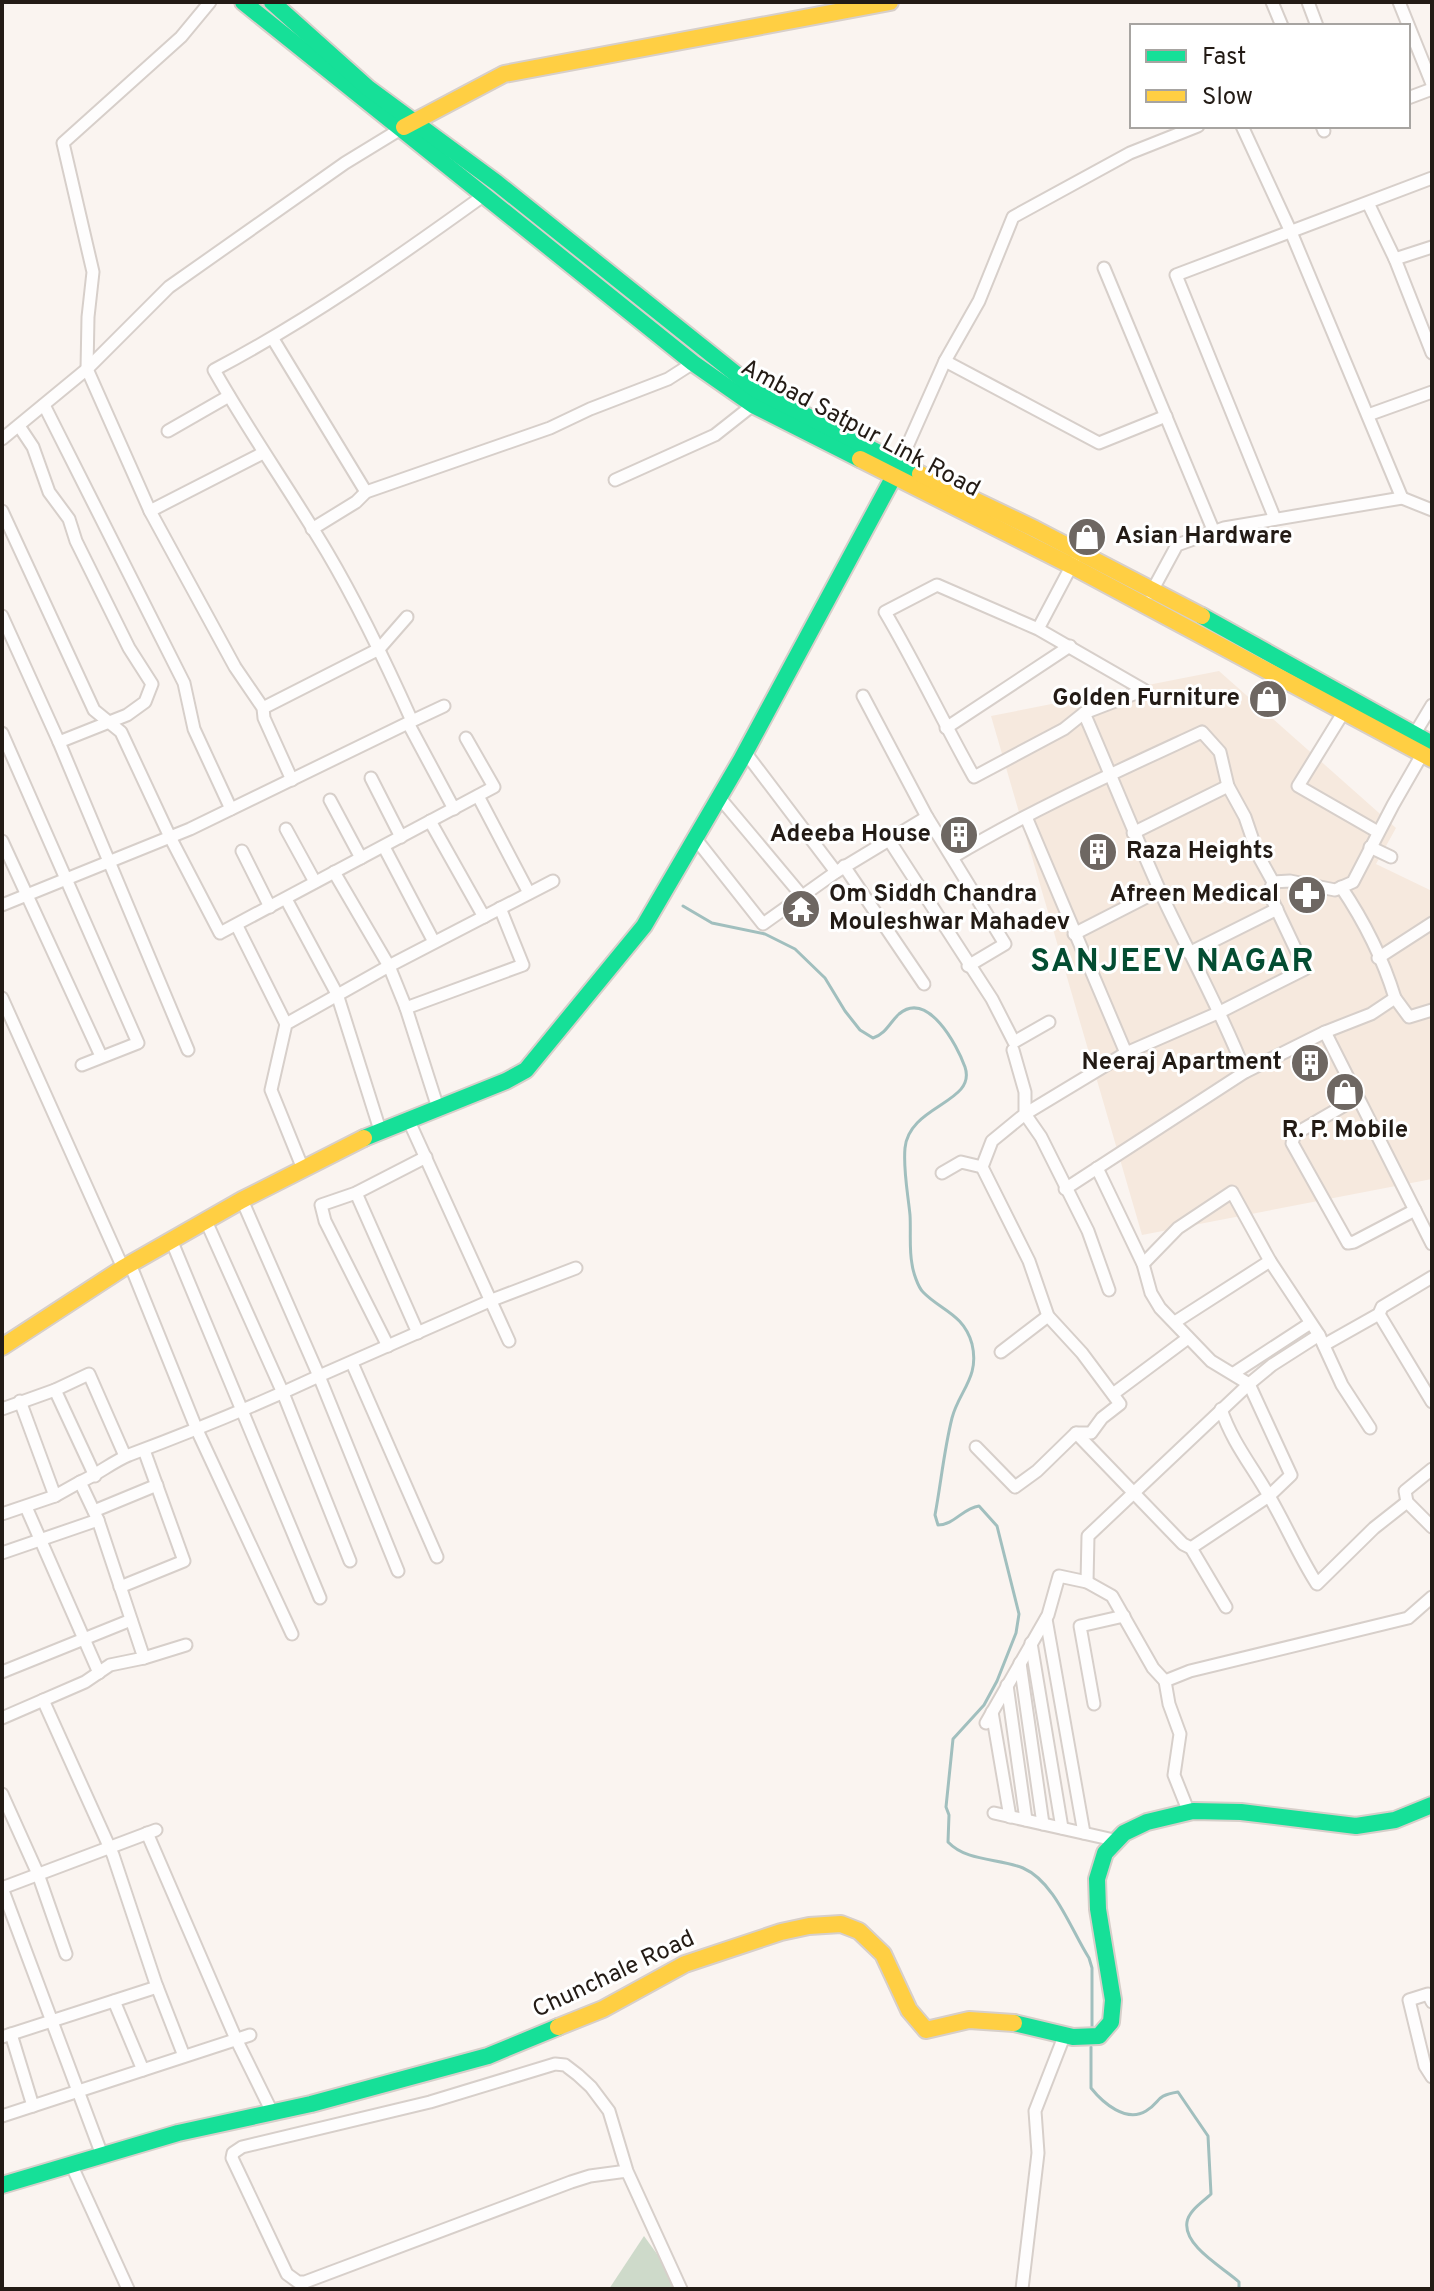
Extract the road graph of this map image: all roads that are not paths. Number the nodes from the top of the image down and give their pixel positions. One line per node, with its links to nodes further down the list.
1 (210, 2): 28 (street)
2 (243, 2): 14 (main road, Ambad Satpur Link Road)
3 (272, 2): 14 (main road, Ambad Satpur Link Road)
4 (890, 2): 14 (main road)
5 (1272, 2): 8 (street)
6 (1308, 2): 9 (street)
7 (1399, 2): 10 (street)
8 (1281, 24)
9 (1316, 24)
10 (1408, 24)
11 (1410, 30): 12 (street)
12 (1432, 87): 13 (street)
13 (1410, 97)
14 (406, 126): 18 (main road, Ambad Satpur Link Road); 28 (street); 39 (main road, Ambad Satpur Link Road)
15 (1193, 128): 26 (street)
16 (1243, 128): 20 (street)
17 (1432, 178): 19 (street)
18 (483, 196): 24 (street); 27 (main road, Ambad Satpur Link Road)
19 (1368, 203): 20 (street); 22 (street)
20 (1291, 232): 33 (street); 46 (street)
21 (1432, 247): 22 (street)
22 (1395, 259): 25 (street)
23 (1104, 268): 34 (street)
24 (273, 339): 30 (street); 41 (street)
25 (1432, 353)
26 (945, 361): 34 (street); 39 (street)
27 (693, 363): 32 (main road, Ambad Satpur Link Road); 41 (street)
28 (87, 369): 31 (street); 45 (street)
29 (1432, 392): 33 (street)
30 (229, 396): 36 (street); 38 (street)
31 (44, 405): 35 (street); 78 (street)
32 (753, 405): 39 (main road, Ambad Satpur Link Road); 40 (street)
33 (1368, 415): 42 (street)
34 (1166, 416): 48 (street)
35 (19, 426): 37 (street); 63 (street)
36 (168, 431)
37 (2, 439)
38 (263, 453): 45 (street); 47 (street)
39 (897, 470): 49 (main road, Ambad Satpur Link Road); 70 (main road)
40 (615, 480)
41 (366, 492): 47 (street)
42 (1402, 498): 43 (street); 46 (street)
43 (1432, 510)
44 (2, 511): 63 (street)
45 (150, 511): 59 (street)
46 (1275, 519): 48 (street)
47 (312, 529): 55 (street)
48 (1214, 532): 50 (street)
49 (1076, 559): 50 (main road, Ambad Satpur Link Road); 53 (street)
50 (1148, 597): 61 (main road, Ambad Satpur Link Road); 66 (main road, Ambad Satpur Link Road)
51 (2, 616): 68 (street)
52 (407, 617): 55 (street)
53 (1038, 629): 54 (street); 64 (street)
54 (1070, 646): 60 (street); 64 (street)
55 (379, 649): 59 (street); 62 (street)
56 (863, 696): 80 (street)
57 (1432, 705): 66 (street)
58 (444, 706): 62 (street)
59 (263, 708): 73 (street)
60 (1084, 713): 64 (street); 71 (street)
61 (1343, 713): 69 (main road, Ambad Satpur Link Road); 84 (street)
62 (410, 722): 73 (street); 79 (street)
63 (108, 723): 68 (street); 86 (street)
64 (946, 728)
65 (2, 733): 100 (street)
66 (1414, 735): 69 (main road, Ambad Satpur Link Road)
67 (466, 738): 75 (street)
68 (59, 742): 97 (street)
69 (1429, 750): 84 (street)
70 (745, 752): 76 (main road); 98 (street)
71 (1110, 774): 74 (street); 81 (street); 85 (street)
72 (371, 778): 87 (street)
73 (292, 780): 78 (street)
74 (1228, 786): 85 (street); 103 (street)
75 (478, 796): 79 (street); 106 (street)
76 (719, 797): 88 (main road); 108 (street)
77 (330, 800): 96 (street)
78 (231, 809): 86 (street)
79 (454, 809): 82 (street)
80 (927, 817): 89 (street); 94 (street)
81 (1026, 817): 94 (street); 117 (street)
82 (430, 821): 87 (street); 114 (street)
83 (286, 829): 102 (street)
84 (1378, 832): 92 (street)
85 (1133, 833): 105 (street)
86 (170, 837): 97 (street); 116 (street)
87 (401, 837): 91 (street)
88 (695, 838): 108 (street); 140 (main road)
89 (889, 840): 98 (street); 122 (street)
90 (2, 841): 107 (street)
91 (384, 847): 96 (street); 118 (street)
92 (1370, 847): 95 (street); 104 (street)
93 (242, 851): 111 (street)
94 (953, 857): 122 (street)
95 (1391, 857)
96 (361, 858): 99 (street)
97 (107, 861): 100 (street); 133 (street)
98 (840, 869): 108 (street); 123 (street)
99 (334, 872): 102 (street); 121 (street)
100 (67, 877): 107 (street); 136 (street)
101 (553, 881): 106 (street)
102 (315, 882): 109 (street)
103 (1273, 882): 104 (street); 113 (street)
104 (1341, 887): 120 (street)
105 (1160, 890): 117 (street); 119 (street)
106 (529, 893): 112 (street)
107 (26, 895): 110 (street); 136 (street)
108 (802, 896)
109 (286, 899): 111 (street); 124 (street)
110 (2, 905)
111 (270, 907): 116 (street)
112 (500, 908): 114 (street); 127 (street)
113 (1277, 909): 119 (street); 129 (street)
114 (484, 917): 118 (street)
115 (1432, 923): 120 (street)
116 (237, 926): 131 (street)
117 (1074, 934): 135 (street)
118 (434, 942): 121 (street)
119 (1189, 953): 129 (street)
120 (1378, 958): 126 (street)
121 (389, 966): 124 (street); 127 (street)
122 (968, 966): 130 (street)
123 (924, 984)
124 (337, 994): 131 (street); 143 (street)
125 (2, 998): 158 (street)
126 (1395, 998): 128 (street); 132 (street)
127 (406, 1008): 140 (street)
128 (1432, 1010)
129 (1220, 1012): 135 (street); 138 (street)
130 (1049, 1022)
131 (286, 1024): 147 (street)
132 (1325, 1032): 138 (street); 139 (street)
133 (188, 1050)
134 (1013, 1050): 141 (street)
135 (1126, 1053): 141 (street)
136 (101, 1056): 137 (street)
137 (82, 1065)
138 (1245, 1072): 146 (street)
139 (1357, 1098): 152 (street); 152 (street)
140 (438, 1108): 142 (main road)
141 (1025, 1114): 145 (street); 149 (street)
142 (408, 1119): 143 (main road); 144 (street)
143 (380, 1130): 147 (main road)
144 (426, 1157): 150 (street); 162 (street)
145 (982, 1167): 148 (street); 164 (street)
146 (1097, 1168): 149 (street); 157 (street)
147 (303, 1169): 151 (main road)
148 (942, 1173)
149 (1065, 1189): 161 (street)
150 (356, 1193): 167 (street); 171 (street)
151 (242, 1200): 153 (main road); 176 (street)
152 (1415, 1210): 155 (street)
153 (206, 1221): 154 (main road); 179 (street)
154 (172, 1242): 158 (main road); 185 (street)
155 (1432, 1244)
156 (1270, 1261): 157 (street); 165 (street); 166 (street)
157 (1143, 1264): 165 (street)
158 (126, 1266): 172 (main road); 187 (street)
159 (576, 1268): 162 (street)
160 (1432, 1277): 163 (street)
161 (1109, 1290)
162 (492, 1300): 167 (street); 170 (street)
163 (1379, 1314): 169 (street); 182 (street)
164 (1048, 1316): 173 (street); 180 (street)
165 (1175, 1322): 168 (street)
166 (1309, 1324): 169 (street); 175 (street)
167 (418, 1333): 171 (street)
168 (1188, 1338): 175 (street); 180 (street)
169 (1321, 1340): 177 (street); 186 (street)
170 (509, 1341)
171 (388, 1346): 174 (street)
172 (2, 1347)
173 (1001, 1352)
174 (352, 1363): 176 (street); 207 (street)
175 (1234, 1373): 177 (street)
176 (319, 1376): 179 (street); 209 (street)
177 (1249, 1384): 184 (street); 198 (street)
178 (55, 1390): 181 (street); 191 (street); 193 (street)
179 (283, 1393): 185 (street); 208 (street)
180 (1113, 1394): 188 (street)
181 (20, 1401): 183 (street); 197 (street)
182 (1432, 1402)
183 (2, 1409)
184 (1221, 1409): 196 (street); 198 (street)
185 (243, 1410): 187 (street); 213 (street)
186 (1370, 1428)
187 (197, 1430): 190 (street); 218 (street)
188 (1076, 1433): 189 (street); 196 (street)
189 (976, 1447)
190 (144, 1450): 191 (street); 195 (street)
191 (125, 1456): 193 (street)
192 (1432, 1469): 199 (street)
193 (95, 1476): 194 (street)
194 (80, 1482): 197 (street); 202 (street)
195 (157, 1485): 202 (street); 211 (street)
196 (1133, 1493): 205 (street); 210 (street)
197 (55, 1496): 200 (street)
198 (1269, 1496): 199 (street); 205 (street)
199 (1407, 1502): 203 (street)
200 (26, 1507): 201 (street); 204 (street)
201 (2, 1514)
202 (96, 1515): 204 (street); 211 (street)
203 (1432, 1527)
204 (39, 1540): 206 (street); 219 (street)
205 (1191, 1548): 214 (street)
206 (2, 1553)
207 (437, 1557)
208 (350, 1561)
209 (398, 1571)
210 (1087, 1582): 215 (street); 216 (street)
211 (120, 1587): 217 (street)
212 (1432, 1597): 226 (street)
213 (320, 1598)
214 (1226, 1607)
215 (1124, 1616): 226 (street); 229 (street)
216 (1046, 1619): 220 (street); 241 (street)
217 (131, 1620): 219 (street); 222 (street)
218 (292, 1634)
219 (84, 1639): 224 (street); 225 (street)
220 (1031, 1643): 223 (street); 240 (street)
221 (186, 1645): 222 (street)
222 (144, 1658): 225 (street)
223 (1020, 1663): 227 (street); 239 (street)
224 (2, 1672)
225 (99, 1673): 228 (street)
226 (1165, 1681): 235 (street)
227 (1007, 1684): 230 (street); 238 (street)
228 (43, 1700): 231 (street); 243 (street)
229 (1094, 1704)
230 (992, 1711): 232 (street); 237 (street)
231 (2, 1718)
232 (986, 1723)
233 (2, 1794): 244 (street)
234 (1432, 1805): 235 (main road)
235 (1188, 1810): 242 (main road)
236 (994, 1813): 237 (street)
237 (1010, 1817): 238 (street)
238 (1026, 1820): 239 (street)
239 (1043, 1824): 240 (street)
240 (1062, 1828): 241 (street)
241 (1084, 1833): 242 (street)
242 (1114, 1840): 251 (main road, Chunchale Road)
243 (109, 1847): 244 (street); 247 (street); 254 (street)
244 (38, 1874): 245 (street); 246 (street)
245 (2, 1888): 250 (street)
246 (66, 1954)
247 (157, 1987): 249 (street); 255 (street)
248 (1431, 1996): 257 (street)
249 (114, 2001): 250 (street); 256 (street)
250 (53, 2020): 252 (street); 258 (street)
251 (1065, 2034): 260 (main road, Chunchale Road); 268 (street)
252 (7, 2035): 259 (street)
253 (250, 2035): 254 (street)
254 (236, 2039): 255 (street); 260 (street)
255 (184, 2056): 256 (street)
256 (143, 2070): 258 (street)
257 (1432, 2077)
258 (76, 2091): 259 (street); 262 (street)
259 (33, 2106): 261 (street)
260 (272, 2112): 262 (main road, Chunchale Road)
261 (2, 2116)
262 (102, 2155): 263 (main road, Chunchale Road)
263 (71, 2164): 265 (main road, Chunchale Road); 266 (street)
264 (627, 2171): 264 (street); 267 (street)
265 (2, 2185)
266 (128, 2289)
267 (681, 2289)
268 (1022, 2289)

